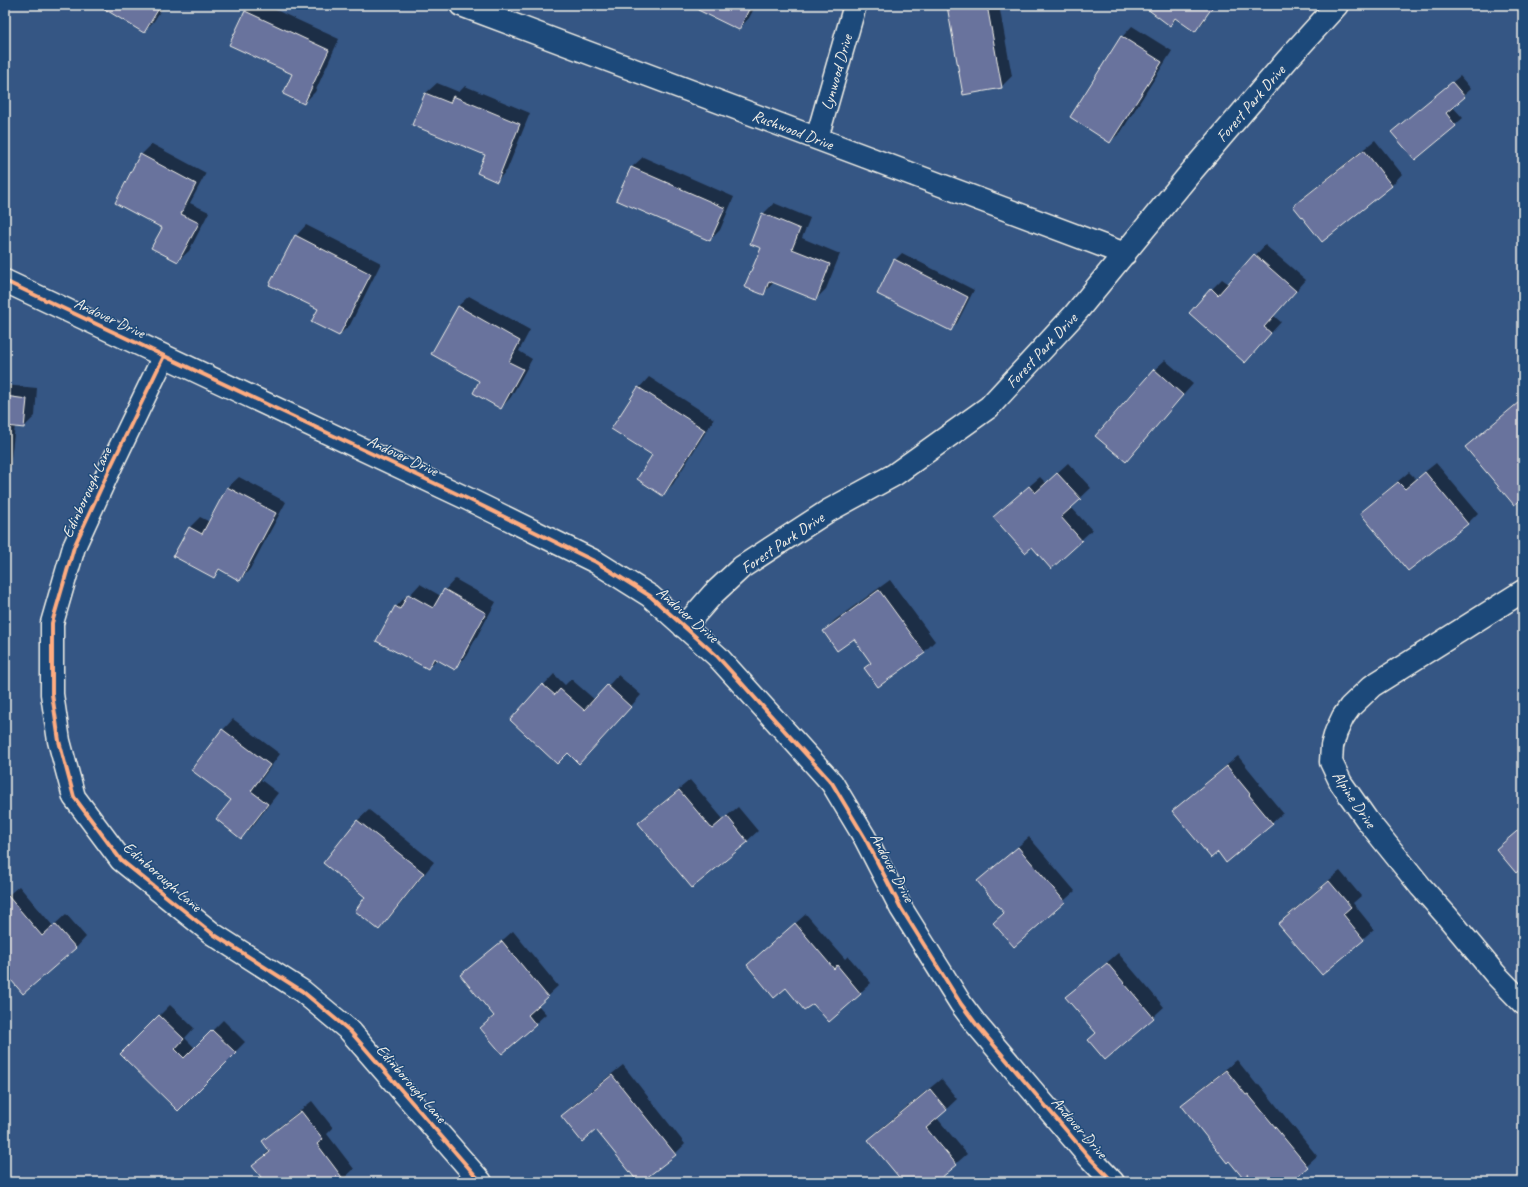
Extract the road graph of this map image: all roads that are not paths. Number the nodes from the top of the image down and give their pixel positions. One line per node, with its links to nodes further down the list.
1 (461, 5): 4 (street, Rushwood Drive)
2 (855, 5): 4 (street, Lynwood Drive)
3 (1337, 5): 5 (street, Forest Park Drive)
4 (816, 138): 5 (street, Rushwood Drive)
5 (1125, 254): 9 (street, Forest Park Drive)
6 (5, 281): 7 (street, Andover Drive)
7 (164, 356): 9 (street, Andover Drive); 11 (street, Edinborough Lane)
8 (1523, 591): 10 (street, Alpine Drive)
9 (684, 627): 12 (street, Andover Drive)
10 (1523, 1003)
11 (481, 1182)
12 (1112, 1182)

